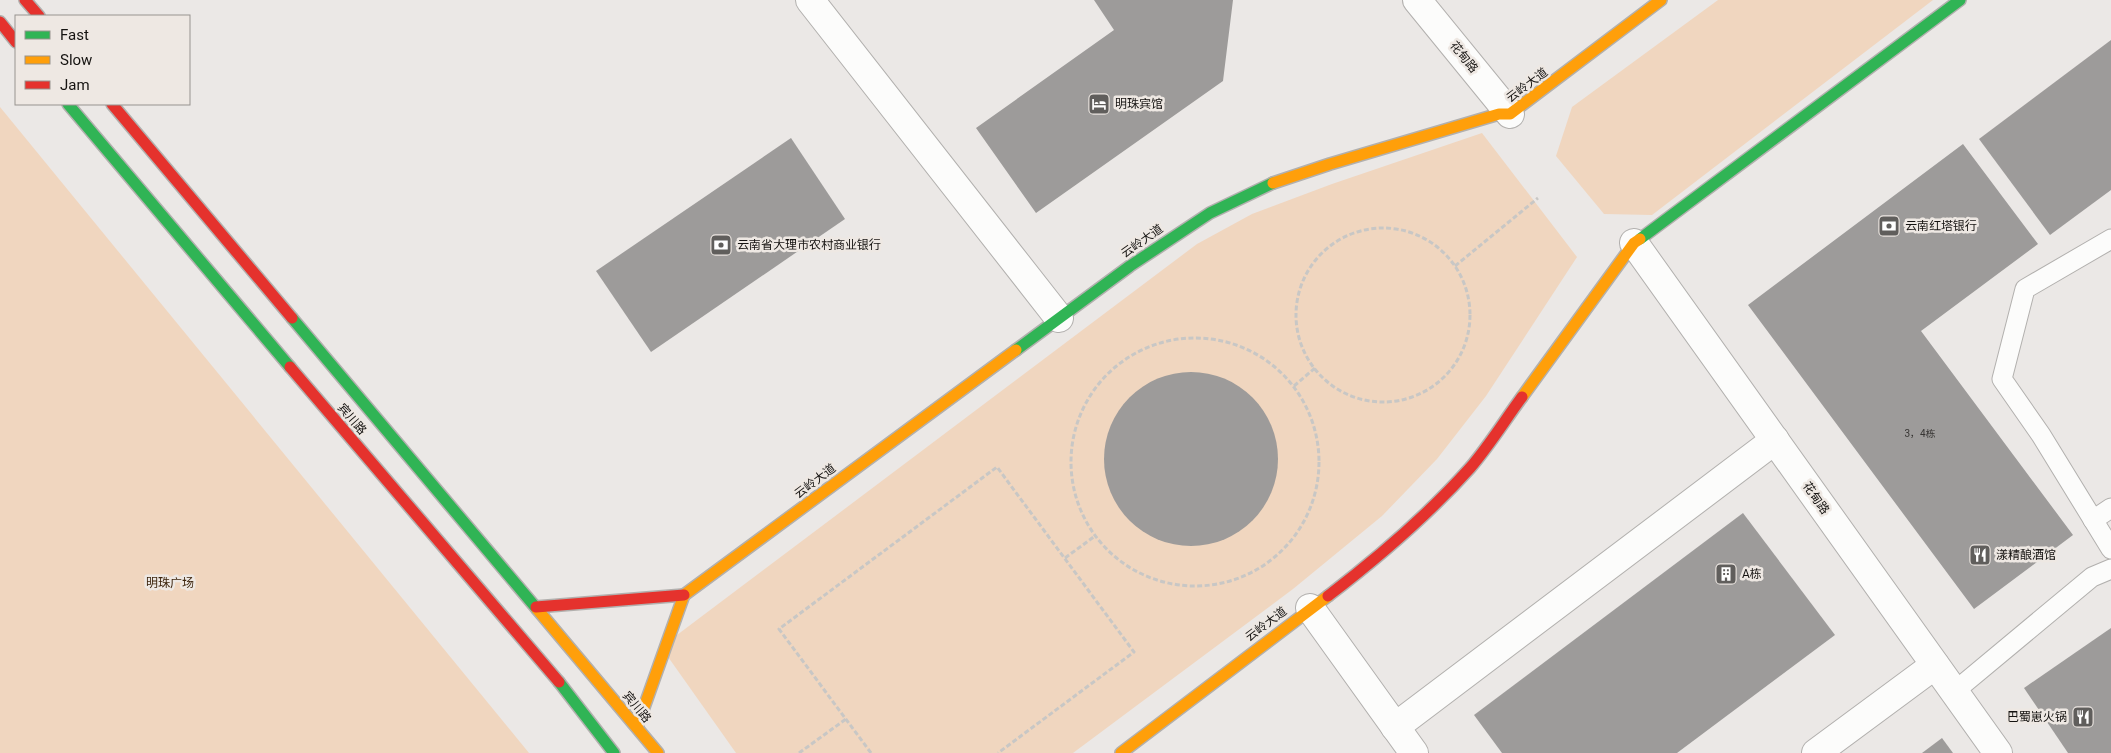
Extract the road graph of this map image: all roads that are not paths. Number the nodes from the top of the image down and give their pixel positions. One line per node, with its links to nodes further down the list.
1 (25, 0): 6 (street)
2 (810, 0): 14 (street)
3 (1417, 0): 11 (street, 花甸路)
4 (1661, 0): 11 (street, 云岭大道)
5 (1960, 0): 13 (street, 云岭大道)
6 (38, 15)
7 (0, 22): 8 (street)
8 (15, 41)
9 (69, 105): 27 (street, 宾川路)
10 (113, 105): 21 (street, 宾川路)
11 (1510, 114): 14 (street, 云岭大道)
12 (2111, 239): 17 (lane)
13 (1634, 243): 15 (street, 花甸路); 22 (street, 云岭大道)
14 (1059, 318): 20 (street, 云岭大道)
15 (1775, 440): 23 (street, 花甸路); 25 (street)
16 (2111, 508): 17 (lane)
17 (2093, 520): 18 (lane)
18 (2111, 549)
19 (2111, 569): 24 (lane)
20 (684, 595): 21 (street); 26 (street)
21 (536, 607): 26 (street, 宾川路)
22 (1310, 608): 25 (street); 29 (street, 云岭大道)
23 (1935, 665): 24 (street, 花甸路); 31 (street)
24 (1955, 692): 32 (street, 花甸路)
25 (1395, 727): 30 (street)
26 (637, 728): 28 (street, 宾川路)
27 (614, 753)
28 (658, 753)
29 (1121, 753)
30 (1414, 753)
31 (1816, 753)
32 (1998, 753)

